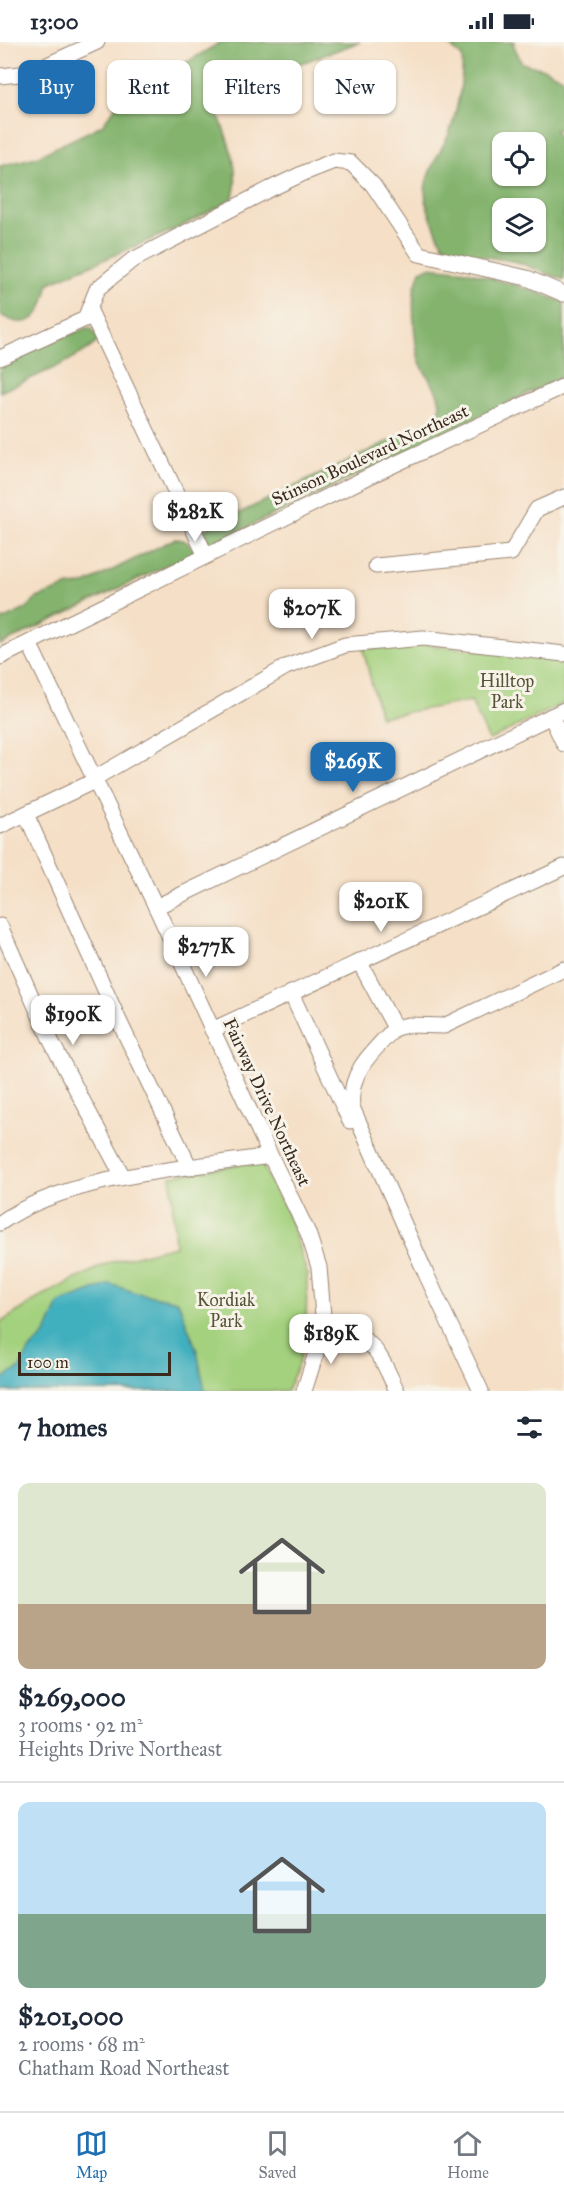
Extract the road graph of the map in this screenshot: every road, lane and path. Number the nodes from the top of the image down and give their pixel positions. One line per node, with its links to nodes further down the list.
1 (97, 42): 2 (street)
2 (0, 76)
3 (564, 294): 4 (street)
4 (89, 309): 5 (street); 8 (street)
5 (0, 358)
6 (564, 386): 8 (street, Stinson Boulevard Northeast)
7 (564, 497): 9 (street)
8 (206, 556): 10 (street, Stinson Boulevard Northeast)
9 (376, 566)
10 (29, 643): 12 (street, Stinson Boulevard Northeast); 15 (street, Fairway Drive Northeast)
11 (564, 654): 15 (street)
12 (0, 657)
13 (557, 713): 14 (street); 19 (street)
14 (564, 744)
15 (94, 778): 16 (street); 19 (street, Fairway Drive Northeast)
16 (26, 814): 17 (street); 27 (street)
17 (0, 826)
18 (564, 867): 21 (street)
19 (156, 907): 25 (street, Fairway Drive Northeast)
20 (0, 926): 29 (street)
21 (359, 961): 23 (street); 24 (street)
22 (564, 969): 24 (street)
23 (291, 993): 25 (street); 28 (street)
24 (395, 1028): 34 (street)
25 (212, 1030): 26 (street, Fairway Drive Northeast)
26 (270, 1156): 27 (street); 31 (street, Fairway Drive Northeast)
27 (190, 1168): 29 (street)
28 (372, 1169)
29 (123, 1178): 30 (street)
30 (0, 1223)
31 (324, 1328): 32 (street); 33 (street)
32 (304, 1391)
33 (397, 1391)
34 (481, 1391)

